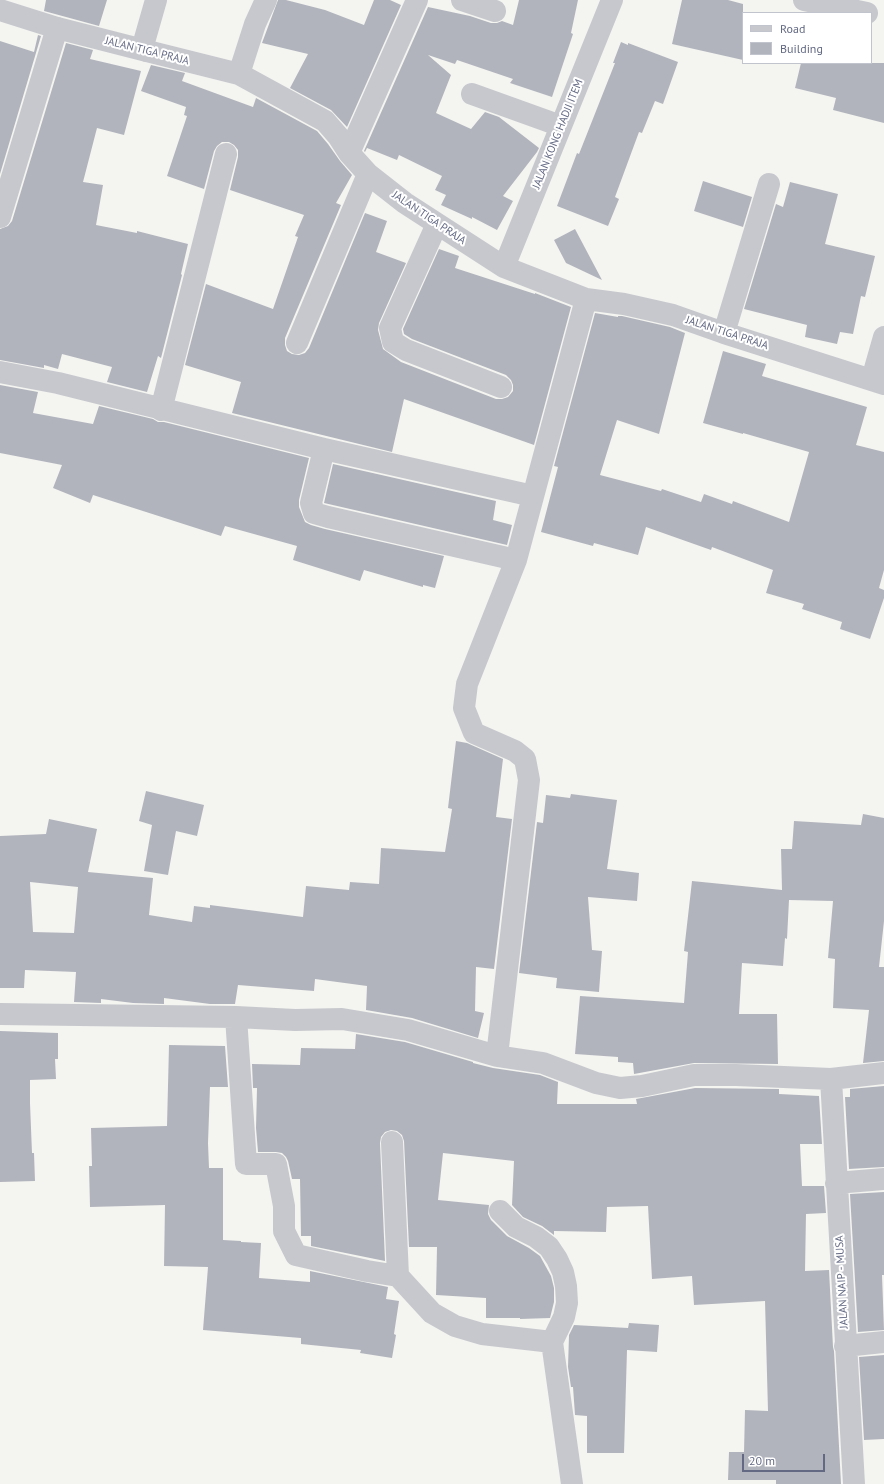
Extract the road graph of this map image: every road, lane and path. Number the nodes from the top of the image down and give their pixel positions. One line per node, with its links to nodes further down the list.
1 (156, 0): 13 (street)
2 (266, 0): 14 (street)
3 (417, 0): 17 (street)
4 (462, 0): 8 (street)
5 (612, 0): 16 (street, JALAN KONG HADJI ITEM)
6 (804, 0): 9 (street)
7 (0, 10): 12 (street, JALAN TIGA PRAJA)
8 (495, 11)
9 (862, 12)
10 (872, 14): 11 (street)
11 (884, 17)
12 (57, 28): 13 (street, JALAN TIGA PRAJA); 19 (street)
13 (144, 50): 14 (street, JALAN TIGA PRAJA)
14 (239, 74): 17 (street, JALAN TIGA PRAJA)
15 (472, 94): 16 (street)
16 (561, 126): 24 (street, JALAN KONG HADJI ITEM)
17 (349, 153): 20 (street, JALAN TIGA PRAJA)
18 (226, 154): 32 (street)
19 (6, 172): 22 (street)
20 (368, 174): 23 (street, JALAN TIGA PRAJA); 28 (street)
21 (769, 184): 26 (street)
22 (0, 217)
23 (438, 224): 24 (street, JALAN TIGA PRAJA); 31 (street)
24 (504, 267): 25 (street, JALAN TIGA PRAJA)
25 (586, 299): 26 (street, JALAN TIGA PRAJA); 34 (street)
26 (724, 333): 30 (street, JALAN TIGA PRAJA)
27 (884, 337): 30 (street)
28 (297, 343)
29 (0, 372): 32 (street)
30 (878, 382)
31 (501, 387)
32 (161, 410): 33 (street)
33 (324, 449): 34 (street); 35 (street)
34 (533, 496): 35 (street)
35 (516, 560): 38 (street)
36 (0, 1014): 37 (street)
37 (236, 1017): 38 (street); 45 (street)
38 (496, 1056): 40 (street)
39 (884, 1073): 40 (street)
40 (831, 1079): 43 (street, JALAN NAIP - MUSA)
41 (392, 1142): 45 (street)
42 (884, 1179): 43 (street)
43 (836, 1183): 48 (street, JALAN NAIP - MUSA)
44 (500, 1211): 46 (street)
45 (398, 1276): 46 (street)
46 (552, 1342): 49 (street)
47 (884, 1342): 48 (street)
48 (845, 1346): 50 (street, JALAN NAIP - MUSA)
49 (572, 1484)
50 (854, 1484)

